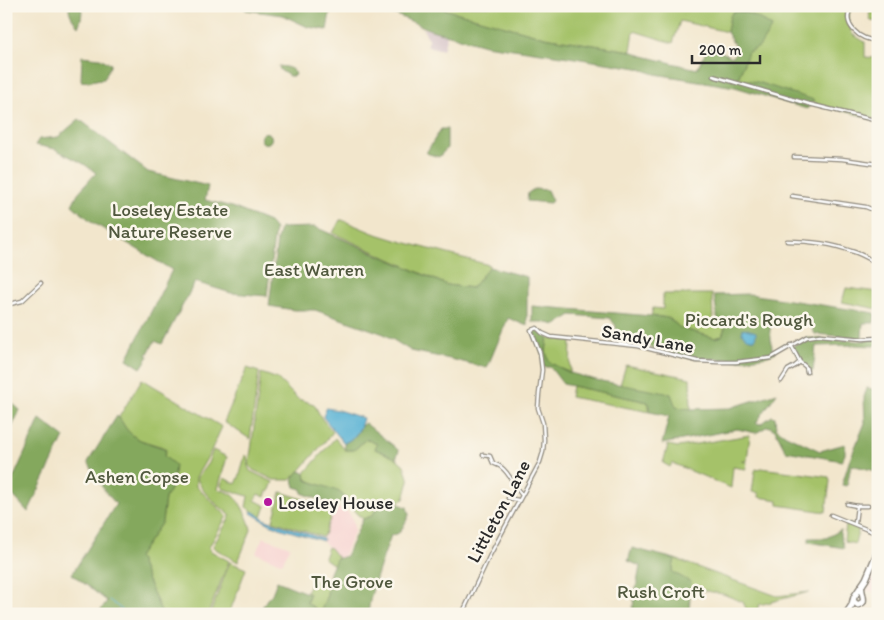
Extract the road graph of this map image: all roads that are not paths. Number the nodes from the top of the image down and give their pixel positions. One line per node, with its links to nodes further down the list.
1 (852, 6): 2 (street)
2 (878, 41)
3 (715, 77): 4 (street)
4 (878, 121)
5 (794, 157): 6 (street)
6 (878, 164)
7 (792, 196): 8 (street)
8 (878, 212)
9 (787, 241): 10 (street)
10 (876, 257): 11 (street)
11 (878, 268)
12 (41, 283): 13 (street)
13 (6, 305)
14 (531, 330): 16 (street, Sandy Lane); 21 (street, Littleton Lane)
15 (878, 338): 16 (street, Sandy Lane)
16 (791, 345): 17 (street)
17 (800, 362): 18 (street); 19 (street)
18 (807, 372)
19 (781, 382)
20 (483, 455): 21 (street)
21 (522, 495): 23 (street, Littleton Lane)
22 (508, 498): 23 (street)
23 (519, 500): 35 (street, Littleton Lane)
24 (846, 504): 25 (street)
25 (857, 506): 26 (street); 28 (street)
26 (868, 506)
27 (831, 515): 28 (street)
28 (855, 524): 29 (street)
29 (878, 534)
30 (878, 551): 31 (main road)
31 (862, 585): 32 (main road); 33 (main road)
32 (863, 596): 33 (main road); 33 (main road)
33 (855, 600): 34 (main road)
34 (847, 613)
35 (462, 614)

